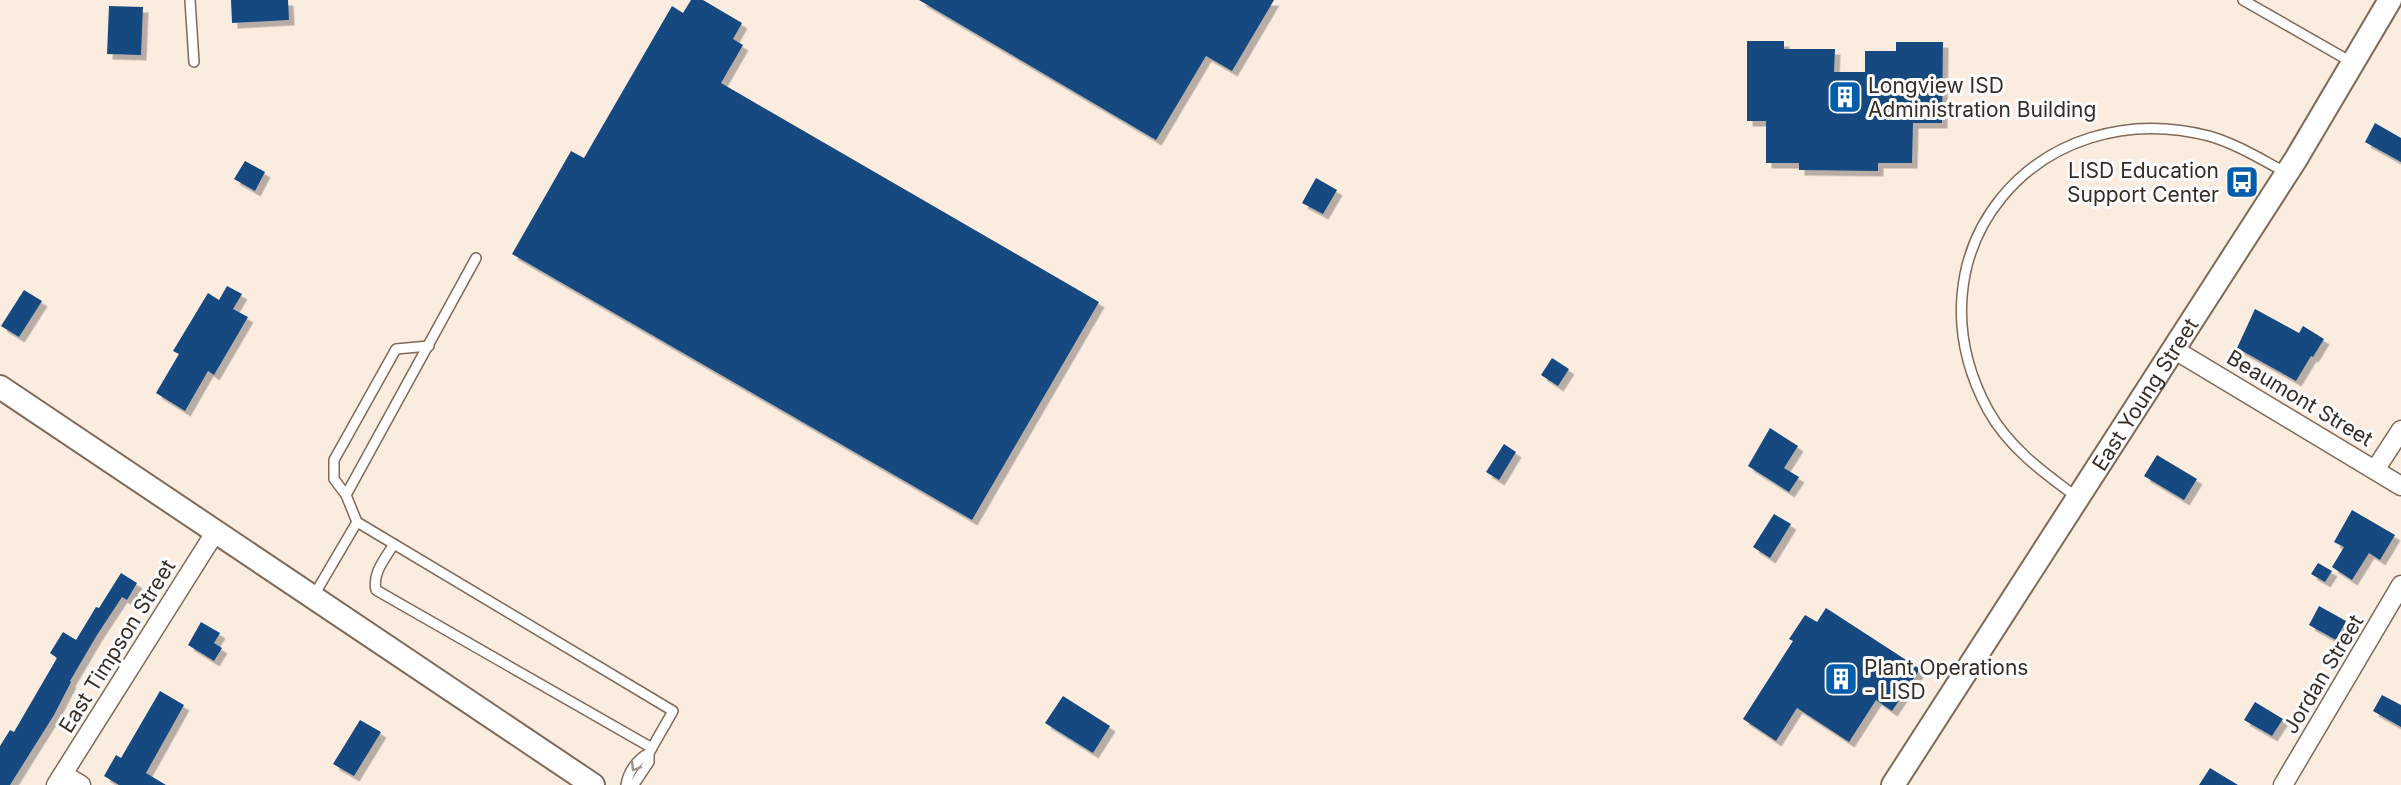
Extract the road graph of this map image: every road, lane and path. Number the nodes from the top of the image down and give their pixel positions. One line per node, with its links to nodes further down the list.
1 (190, 0): 4 (lane)
2 (2243, 0): 5 (lane)
3 (2390, 0): 5 (street, East Young Street)
4 (194, 62)
5 (2354, 63): 6 (street, East Young Street)
6 (2287, 173): 9 (street, East Young Street); 15 (lane)
7 (476, 258): 8 (lane)
8 (429, 346): 14 (lane); 14 (lane)
9 (2175, 350): 12 (street, Beaumont Street); 15 (street, East Young Street)
10 (0, 387): 17 (street)
11 (2401, 430): 12 (street)
12 (2375, 470): 13 (street, Beaumont Street)
13 (2401, 486)
14 (346, 495): 16 (lane)
15 (2078, 498): 26 (street, East Young Street)
16 (357, 522): 18 (lane); 20 (lane)
17 (216, 531): 20 (street); 22 (street, East Timpson Street)
18 (394, 544): 21 (lane); 21 (lane)
19 (2401, 585): 27 (street, Jordan Street)
20 (313, 597): 24 (street)
21 (651, 751): 25 (lane)
22 (59, 780): 23 (street)
23 (81, 785)
24 (593, 785)
25 (628, 785)
26 (1893, 785)
27 (2283, 785)

